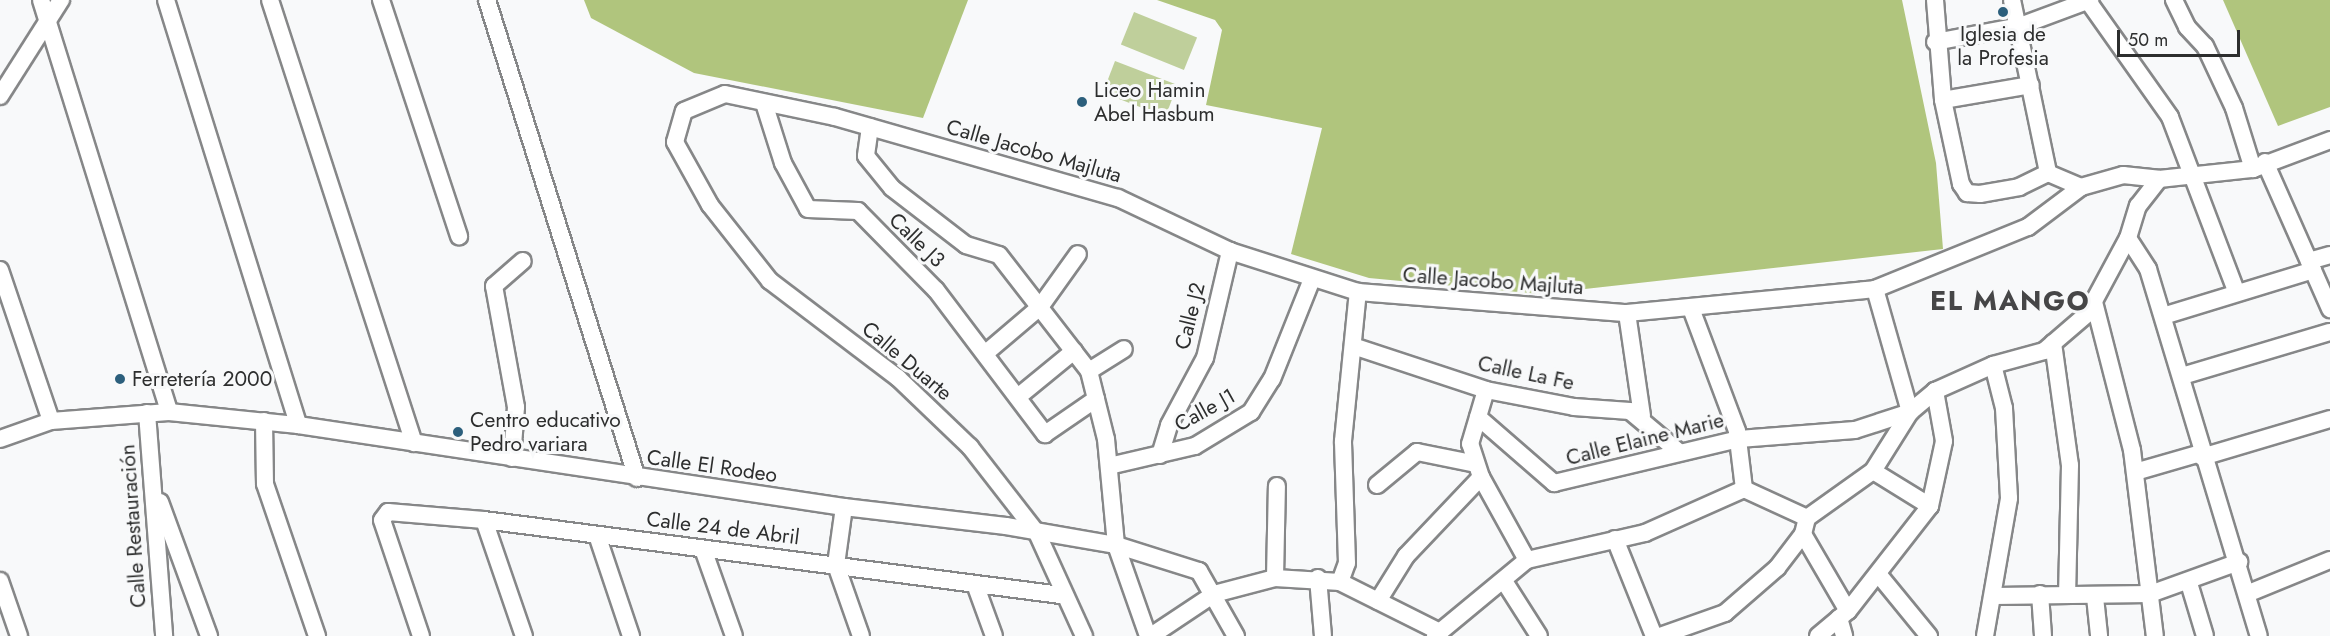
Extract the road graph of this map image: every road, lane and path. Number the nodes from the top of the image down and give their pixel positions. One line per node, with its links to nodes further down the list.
1 (41, 0): 11 (street)
2 (61, 0): 11 (street)
3 (166, 0): 65 (street)
4 (270, 0): 68 (street)
5 (381, 0): 26 (street)
6 (487, 0): 77 (street)
7 (1935, 0): 13 (street)
8 (2012, 0): 12 (street)
9 (2089, 0): 12 (street); 23 (street)
10 (2174, 0): 21 (street)
11 (48, 22): 15 (street); 57 (street)
12 (2020, 26): 13 (street); 14 (street)
13 (1935, 42): 16 (street)
14 (2031, 85): 16 (street); 22 (street)
15 (0, 96)
16 (1943, 100): 22 (street)
17 (765, 102): 18 (street, Calle Jacobo Majluta); 20 (street, Calle Jacobo Majluta); 49 (street, Calle J3)
18 (870, 127): 28 (street, Calle Jacobo Majluta); 39 (street)
19 (2330, 140): 21 (street, Calle Jacobo Majluta)
20 (675, 142): 86 (street, Calle Duarte)
21 (2259, 166): 23 (street, Calle Jacobo Majluta); 32 (street)
22 (2048, 173): 25 (street)
23 (2196, 177): 24 (street, Calle Jacobo Majluta); 37 (street)
24 (2158, 179): 25 (street, Calle Jacobo Majluta); 27 (street)
25 (2080, 187): 35 (street, Calle Jacobo Majluta)
26 (459, 236)
27 (2128, 238): 38 (street); 43 (street)
28 (1230, 251): 34 (street, Calle Jacobo Majluta); 70 (street, Calle J2)
29 (1078, 254): 39 (street)
30 (2330, 255): 32 (street)
31 (524, 261): 72 (street)
32 (2311, 266): 37 (street); 40 (street)
33 (0, 270): 62 (street)
34 (1312, 279): 36 (street, Calle Jacobo Majluta); 70 (street, Calle J1)
35 (1875, 290): 41 (street, Calle Jacobo Majluta); 58 (street)
36 (1358, 292): 42 (street, Calle Jacobo Majluta); 46 (street)
37 (2237, 293): 43 (street)
38 (2094, 302): 45 (street); 76 (street)
39 (1040, 307): 48 (street); 49 (street)
40 (2330, 309)
41 (1692, 311): 42 (street, Calle Jacobo Majluta); 67 (street)
42 (1627, 313): 60 (street)
43 (2163, 316): 52 (street)
44 (2330, 332): 52 (street)
45 (2053, 343): 50 (street); 108 (street)
46 (1353, 346): 53 (street, Calle La Fe); 100 (street)
47 (1124, 349): 51 (street)
48 (1074, 351): 51 (street); 55 (street)
49 (987, 352): 55 (street, Calle J3)
50 (1993, 365): 54 (street); 109 (street)
51 (1089, 371): 56 (street)
52 (2182, 376): 71 (street)
53 (1486, 390): 60 (street, Calle La Fe); 61 (street)
54 (1935, 391): 58 (street); 82 (street)
55 (1019, 396): 56 (street, Calle J3)
56 (1096, 399): 73 (street)
57 (169, 412): 59 (street, Calle El Rodeo); 63 (street, Calle El Rodeo)
58 (1910, 412): 67 (street, Calle Elaine Marie); 75 (street)
59 (147, 413): 62 (street, Calle El Rodeo); 78 (street, Calle Restauración)
60 (1642, 416): 69 (street)
61 (1478, 417): 69 (street, Calle Elaine Marie); 74 (street)
62 (51, 421): 66 (street, Calle El Rodeo)
63 (264, 421): 65 (street, Calle El Rodeo); 117 (street)
64 (2328, 424): 71 (street)
65 (298, 425): 68 (street, Calle El Rodeo)
66 (0, 439)
67 (1739, 440): 69 (street, Calle Elaine Marie); 81 (street)
68 (414, 443): 72 (street, Calle El Rodeo)
69 (1678, 452)
70 (1160, 455): 73 (street, Calle J1)
71 (2202, 455): 76 (street); 93 (street)
72 (512, 458): 77 (street, Calle El Rodeo)
73 (1109, 466): 89 (street)
74 (1478, 470): 79 (street); 91 (street); 111 (street)
75 (1873, 471): 82 (street); 85 (street)
76 (2135, 472): 106 (street)
77 (637, 478): 83 (street, Calle El Rodeo)
78 (152, 482): 115 (street, Calle Restauración); 116 (street)
79 (1377, 485)
80 (1277, 486): 96 (street)
81 (1744, 489): 85 (street); 88 (street)
82 (1930, 506): 95 (street)
83 (844, 507): 86 (street, Calle El Rodeo); 94 (street)
84 (484, 520): 87 (street, Calle 24 de Abril); 118 (street, Calle 24 de Abril); 119 (street)
85 (1805, 526): 112 (street); 130 (street)
86 (1037, 533): 89 (street, Calle El Rodeo); 107 (street, Calle Duarte)
87 (597, 535): 90 (street, Calle 24 de Abril); 120 (street)
88 (1615, 539): 91 (street); 129 (street)
89 (1116, 545): 104 (street, Calle El Rodeo); 125 (street)
90 (703, 549): 94 (street, Calle 24 de Abril); 121 (street)
91 (1527, 560): 99 (street)
92 (2330, 560): 103 (street)
93 (2239, 562): 102 (street); 103 (street)
94 (837, 566): 101 (street, Calle 24 de Abril); 122 (street)
95 (1879, 575): 112 (street); 133 (street)
96 (1275, 578): 97 (street); 104 (street)
97 (1318, 578): 100 (street); 127 (street)
98 (0, 581): 114 (street)
99 (1504, 581): 113 (street); 128 (street)
100 (1340, 582): 111 (street)
101 (975, 584): 107 (street, Calle 24 de Abril); 123 (street)
102 (2189, 584): 106 (street); 138 (street)
103 (2249, 593): 139 (street)
104 (1214, 594): 125 (street); 126 (street, Calle El Rodeo)
105 (2040, 594): 108 (street); 109 (street); 135 (street)
106 (2150, 594): 110 (street); 137 (street)
107 (1061, 595): 124 (street, Calle Duarte)
108 (2067, 595): 110 (street)
109 (1994, 596): 134 (street)
110 (2095, 597): 136 (street)
111 (1378, 601): 113 (street)
112 (1843, 614): 131 (street); 132 (street)
113 (1438, 634)
114 (19, 636)
115 (164, 636)
116 (209, 636)
117 (317, 636)
118 (421, 636)
119 (524, 636)
120 (631, 636)
121 (734, 636)
122 (861, 636)
123 (994, 636)
124 (1084, 636)
125 (1149, 636)
126 (1236, 636)
127 (1323, 636)
128 (1539, 636)
129 (1654, 636)
130 (1660, 636)
131 (1818, 636)
132 (1844, 636)
133 (1929, 636)
134 (1985, 636)
135 (2043, 636)
136 (2098, 636)
137 (2155, 636)
138 (2205, 636)
139 (2259, 636)

